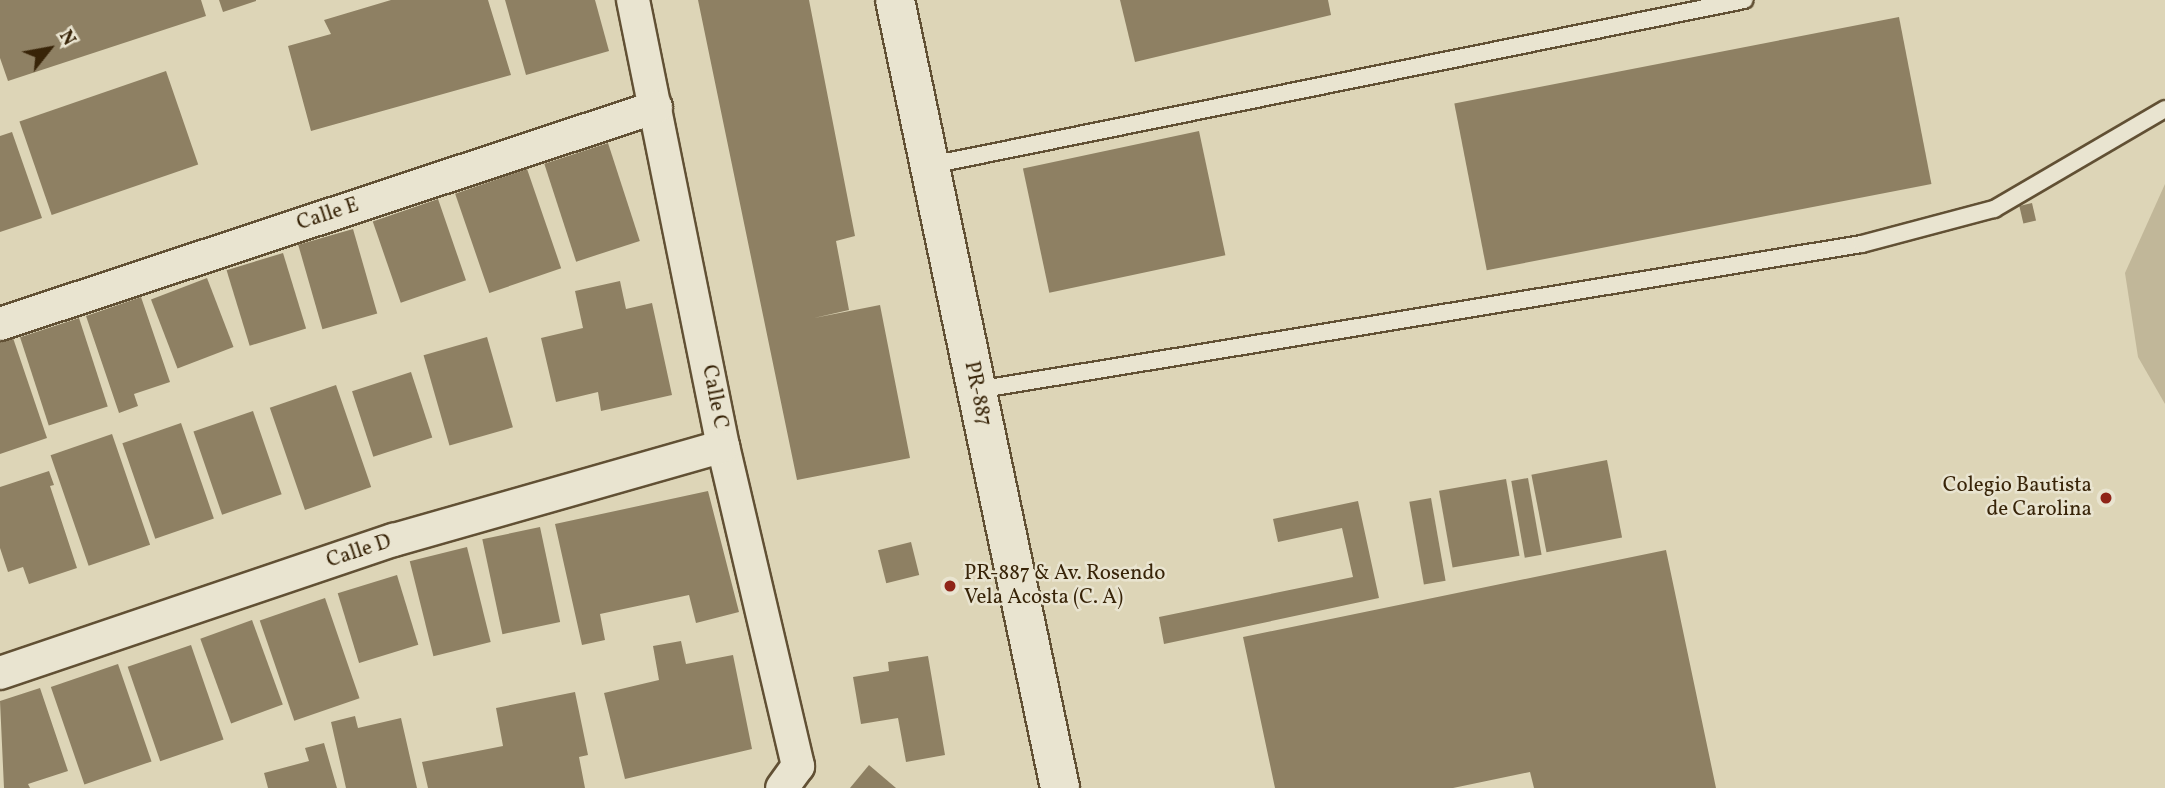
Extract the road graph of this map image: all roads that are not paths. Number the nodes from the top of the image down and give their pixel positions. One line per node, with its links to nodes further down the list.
1 (633, 0): 4 (street, Calle C)
2 (895, 0): 6 (street, PR-887)
3 (1744, 0): 6 (lane)
4 (656, 107): 7 (street, Calle E); 9 (street, Calle C)
5 (2165, 109): 8 (lane)
6 (931, 165): 8 (street, PR-887)
7 (0, 324)
8 (976, 390): 12 (street, PR-887)
9 (723, 446): 10 (street, Calle D); 11 (street, Calle C)
10 (0, 673)
11 (782, 788)
12 (1060, 788)

